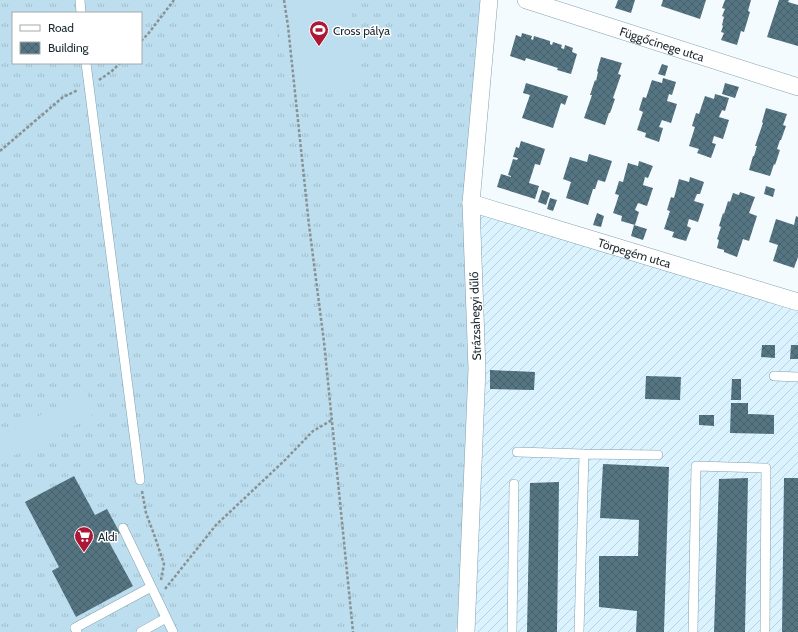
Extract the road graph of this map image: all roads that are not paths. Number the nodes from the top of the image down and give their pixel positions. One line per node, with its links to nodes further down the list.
1 (80, 0): 4 (lane)
2 (489, 0): 7 (street, Strázsahegyi dűlő)
3 (526, 0): 6 (street, Függőcinege utca)
4 (81, 12)
5 (86, 64): 14 (lane)
6 (798, 87)
7 (471, 203): 8 (street, Törpegém utca); 22 (street, Strázsahegyi dűlő)
8 (798, 302)
9 (774, 376): 10 (lane)
10 (798, 377)
11 (517, 452): 12 (lane)
12 (584, 454): 13 (lane); 24 (lane)
13 (658, 456)
14 (140, 480)
15 (514, 484): 23 (lane)
16 (123, 528): 17 (lane)
17 (151, 587): 18 (lane); 19 (lane)
18 (166, 618): 20 (lane); 21 (lane)
19 (77, 632)
20 (140, 632)
21 (173, 632)
22 (466, 632)
23 (512, 632)
24 (580, 632)
25 (693, 632): 26 (lane)
26 (765, 632)

